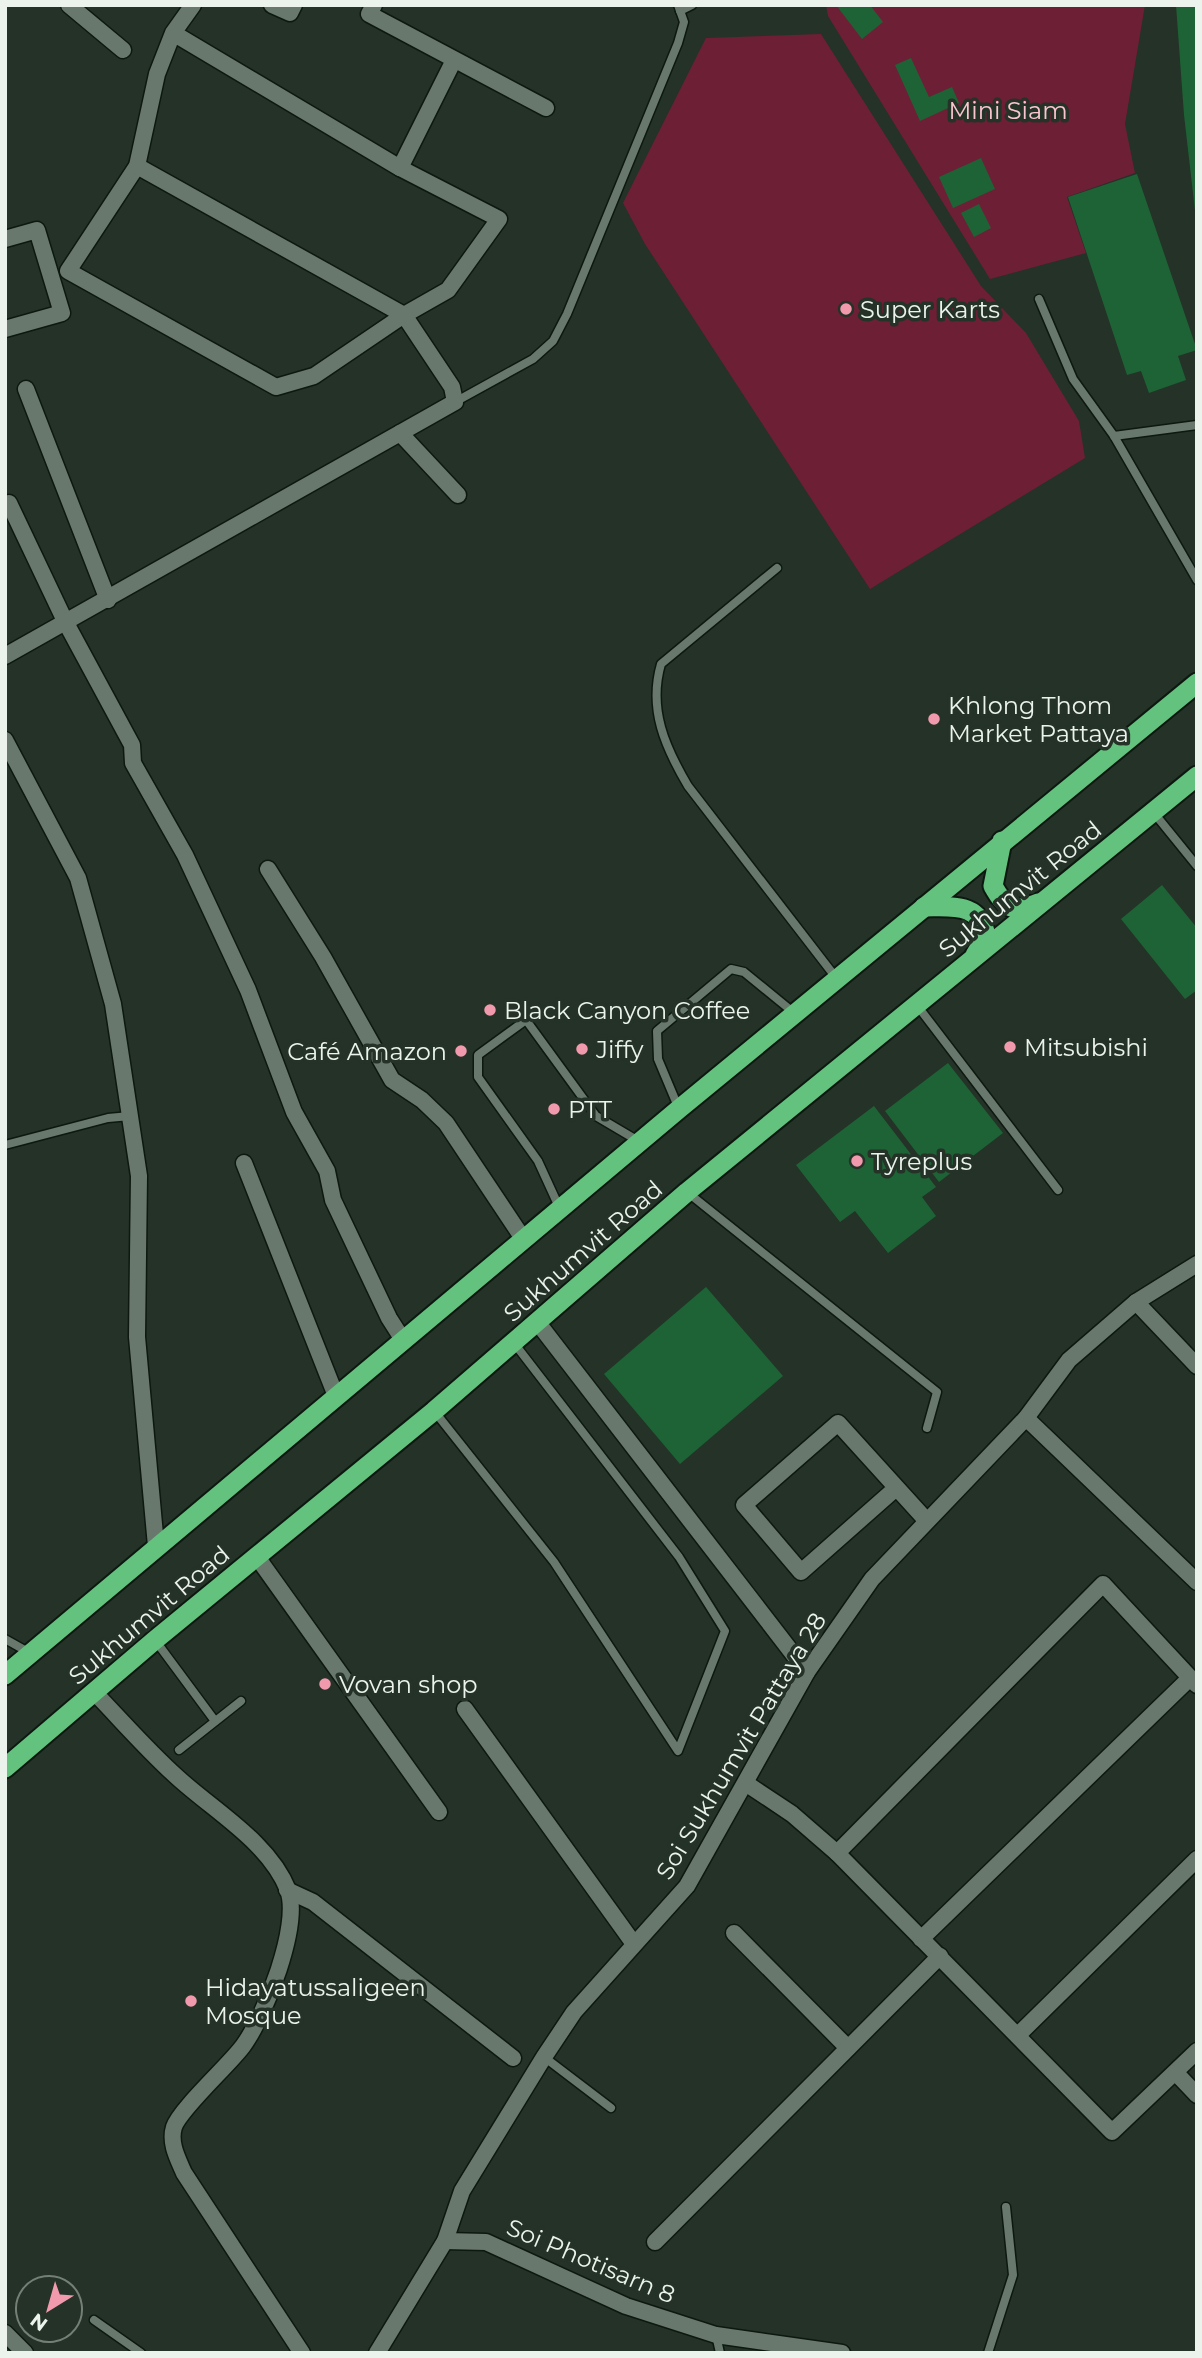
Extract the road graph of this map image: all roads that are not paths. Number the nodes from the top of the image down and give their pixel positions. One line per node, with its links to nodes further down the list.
1 (69, 5): 9 (street)
2 (193, 5): 8 (street)
3 (272, 5): 4 (street)
4 (294, 5)
5 (374, 5): 10 (street)
6 (692, 5): 7 (lane)
7 (679, 8): 19 (lane)
8 (173, 33): 12 (street); 13 (street)
9 (123, 50)
10 (454, 60): 11 (street); 13 (street)
11 (546, 108)
12 (137, 166): 16 (street); 16 (street)
13 (400, 168): 16 (street)
14 (5, 239): 17 (street)
15 (1039, 299): 22 (lane)
16 (404, 316): 19 (street)
17 (5, 329)
18 (26, 389): 27 (street)
19 (455, 402): 21 (street)
20 (1197, 425): 22 (lane)
21 (400, 433): 23 (street); 27 (street)
22 (1114, 436): 26 (lane)
23 (458, 495)
24 (9, 503): 28 (street)
25 (777, 568): 40 (lane)
26 (1197, 580)
27 (108, 600): 28 (street)
28 (65, 621): 29 (street); 55 (street)
29 (5, 656)
30 (1197, 682): 34 (highway, Sukhumvit Road)
31 (5, 740): 44 (street)
32 (1197, 776): 33 (highway, Sukhumvit Road)
33 (1152, 811): 35 (lane); 37 (highway, Sukhumvit Road)
34 (1002, 841): 37 (highway); 38 (highway, Sukhumvit Road)
35 (1197, 866)
36 (268, 869): 51 (street)
37 (1046, 900): 39 (highway, Sukhumvit Road)
38 (924, 907): 39 (highway); 40 (highway, Sukhumvit Road)
39 (970, 962): 41 (highway, Sukhumvit Road)
40 (836, 979): 42 (highway, Sukhumvit Road)
41 (916, 1004): 48 (lane); 49 (highway, Sukhumvit Road)
42 (794, 1013): 43 (highway, Sukhumvit Road); 43 (lane)
43 (679, 1109): 45 (highway, Sukhumvit Road)
44 (130, 1116): 46 (lane); 64 (street)
45 (640, 1142): 50 (highway, Sukhumvit Road); 50 (lane)
46 (5, 1146)
47 (244, 1163): 58 (street)
48 (1058, 1190)
49 (687, 1192): 54 (highway, Sukhumvit Road); 61 (lane)
50 (560, 1209): 51 (highway, Sukhumvit Road)
51 (524, 1240): 55 (highway, Sukhumvit Road)
52 (1197, 1264): 53 (street, Soi Sukhumvit Pattaya 28)
53 (1136, 1302): 57 (street); 60 (street, Soi Sukhumvit Pattaya 28)
54 (538, 1323): 56 (highway, Sukhumvit Road); 70 (street)
55 (403, 1340): 58 (highway, Sukhumvit Road)
56 (514, 1343): 59 (highway, Sukhumvit Road); 59 (lane)
57 (1197, 1366)
58 (336, 1396): 64 (highway, Sukhumvit Road)
59 (434, 1411): 65 (highway, Sukhumvit Road)
60 (1026, 1418): 63 (street, Soi Sukhumvit Pattaya 28); 66 (street)
61 (927, 1428)
62 (895, 1489): 62 (street); 63 (street)
63 (926, 1520): 70 (street, Soi Sukhumvit Pattaya 28)
64 (156, 1546): 69 (highway, Sukhumvit Road)
65 (257, 1557): 68 (highway, Sukhumvit Road); 80 (street)
66 (1197, 1582)
67 (5, 1639): 69 (lane)
68 (155, 1640): 73 (highway, Sukhumvit Road); 76 (lane)
69 (30, 1653): 71 (highway, Sukhumvit Road)
70 (807, 1672): 79 (street, Soi Sukhumvit Pattaya 28)
71 (5, 1675)
72 (1194, 1682): 81 (street); 85 (street)
73 (95, 1693): 78 (highway, Sukhumvit Road); 83 (street)
74 (241, 1701): 76 (lane)
75 (465, 1709): 86 (street)
76 (215, 1721): 77 (lane)
77 (179, 1750)
78 (5, 1769)
79 (747, 1784): 81 (street); 86 (street, Soi Sukhumvit Pattaya 28)
80 (439, 1812)
81 (837, 1853): 85 (street)
82 (1197, 1859): 88 (street)
83 (287, 1889): 92 (street); 104 (street)
84 (734, 1933): 89 (street)
85 (921, 1938): 87 (street)
86 (634, 1944): 91 (street, Soi Sukhumvit Pattaya 28)
87 (940, 1956): 88 (street); 89 (street)
88 (1018, 2035): 93 (street)
89 (848, 2048): 98 (street)
90 (1197, 2051): 93 (street)
91 (544, 2057): 95 (lane); 97 (street, Soi Sukhumvit Pattaya 28)
92 (513, 2058)
93 (1176, 2073): 94 (street)
94 (1197, 2095)
95 (611, 2108)
96 (1006, 2207): 108 (lane)
97 (445, 2241): 101 (street, Soi Photisarn 8); 105 (street, Soi Sukhumvit Pattaya 28)
98 (655, 2242)
99 (94, 2320): 103 (lane)
100 (5, 2333): 102 (street)
101 (716, 2334): 106 (lane); 107 (street, Soi Photisarn 8)
102 (25, 2353)
103 (141, 2353)
104 (302, 2353)
105 (377, 2353)
106 (720, 2353)
107 (842, 2353)
108 (988, 2353)

